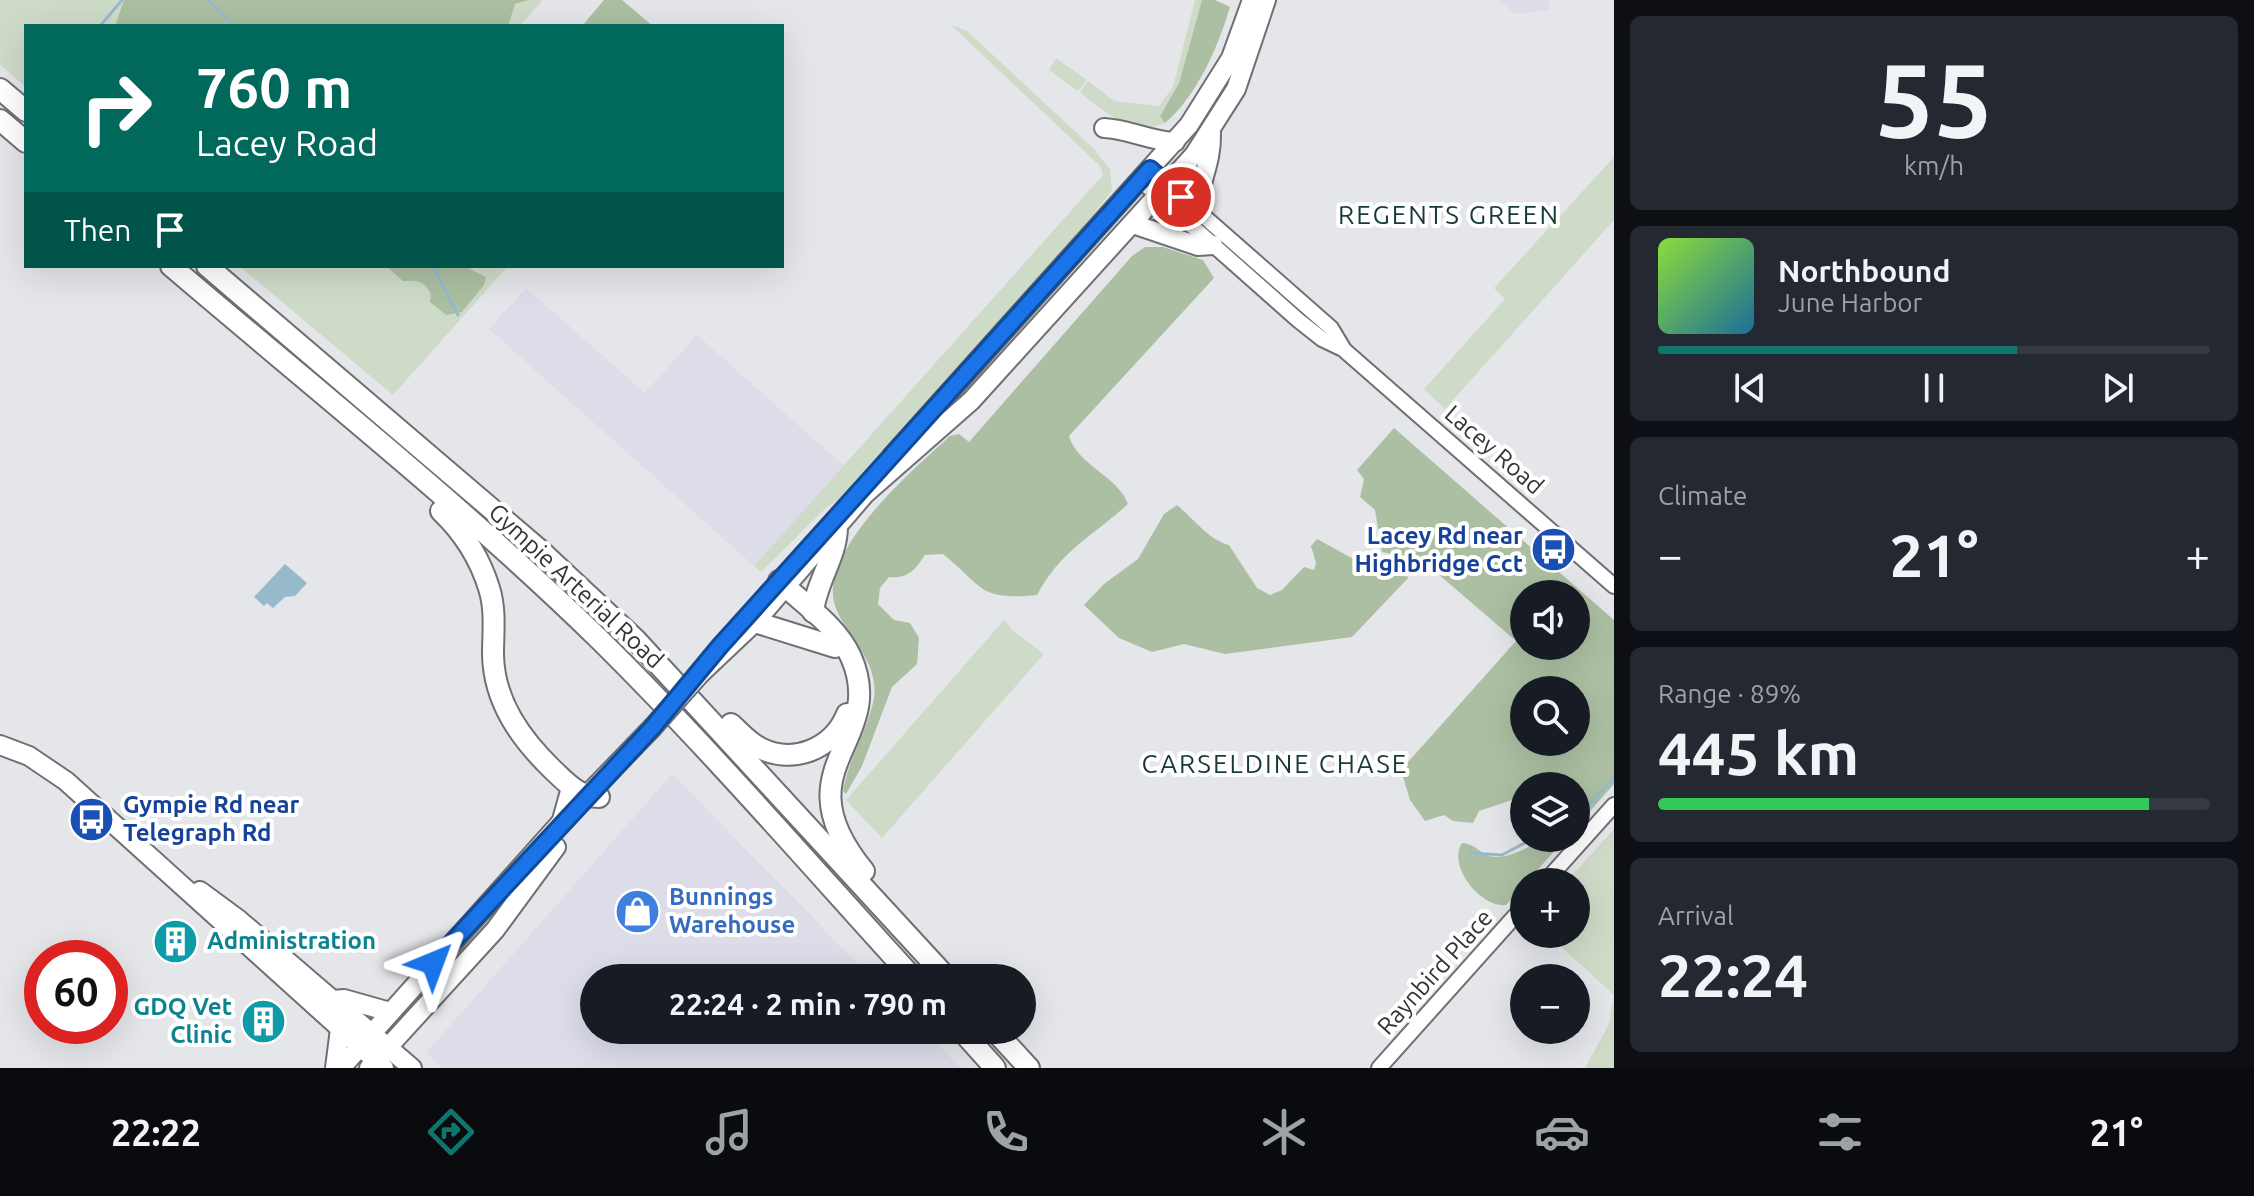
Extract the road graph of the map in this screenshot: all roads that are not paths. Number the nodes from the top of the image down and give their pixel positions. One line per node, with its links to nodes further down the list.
1 (1259, 2): 6 (main road); 8 (main road)
2 (0, 89): 3 (highway)
3 (24, 109)
4 (0, 120): 7 (highway)
5 (1104, 128): 8 (main road)
6 (1211, 133): 10 (main road); 11 (main road)
7 (24, 140)
8 (1175, 142): 9 (main road)
9 (1145, 175): 10 (street, Lacey Road); 20 (main road)
10 (1162, 190): 11 (street, Lacey Road); 12 (main road); 13 (street, Lacey Road)
11 (1198, 212): 16 (street, Lacey Road)
12 (1133, 224): 13 (main road); 18 (main road)
13 (1213, 245): 16 (street, Lacey Road)
14 (173, 268): 17 (highway, Gympie Arterial Road)
15 (209, 268): 25 (highway, Gympie Arterial Road)
16 (1343, 349): 19 (street, Lacey Road)
17 (421, 480): 27 (highway); 34 (highway, Gympie Arterial Road)
18 (837, 527): 20 (main road); 21 (highway)
19 (1614, 586)
20 (779, 588): 21 (highway); 22 (main road); 23 (highway); 24 (main road)
21 (813, 612): 33 (highway)
22 (755, 622): 23 (highway); 24 (main road)
23 (835, 647): 25 (highway)
24 (700, 674): 27 (main road, bridge)
25 (700, 708): 33 (highway, Gympie Arterial Road)
26 (0, 745): 31 (main road)
27 (586, 794): 29 (highway); 38 (main road)
28 (1614, 805): 30 (street)
29 (563, 820): 37 (main road)
30 (1558, 868)
31 (180, 880): 36 (main road); 39 (main road)
32 (1510, 922): 48 (street, Raynbird Place)
33 (901, 928): 35 (highway, Gympie Arterial Road)
34 (900, 964)
35 (934, 964)
36 (332, 1000): 37 (main road); 40 (main road)
37 (390, 1012): 40 (main road)
38 (415, 1018): 43 (main road); 44 (main road)
39 (340, 1029): 40 (main road); 45 (main road)
40 (366, 1040): 43 (main road); 45 (main road)
41 (974, 1044): 46 (highway)
42 (1007, 1044): 47 (highway)
43 (379, 1061): 44 (main road)
44 (409, 1066)
45 (338, 1068)
46 (995, 1068)
47 (1029, 1068)
48 (1379, 1068)

